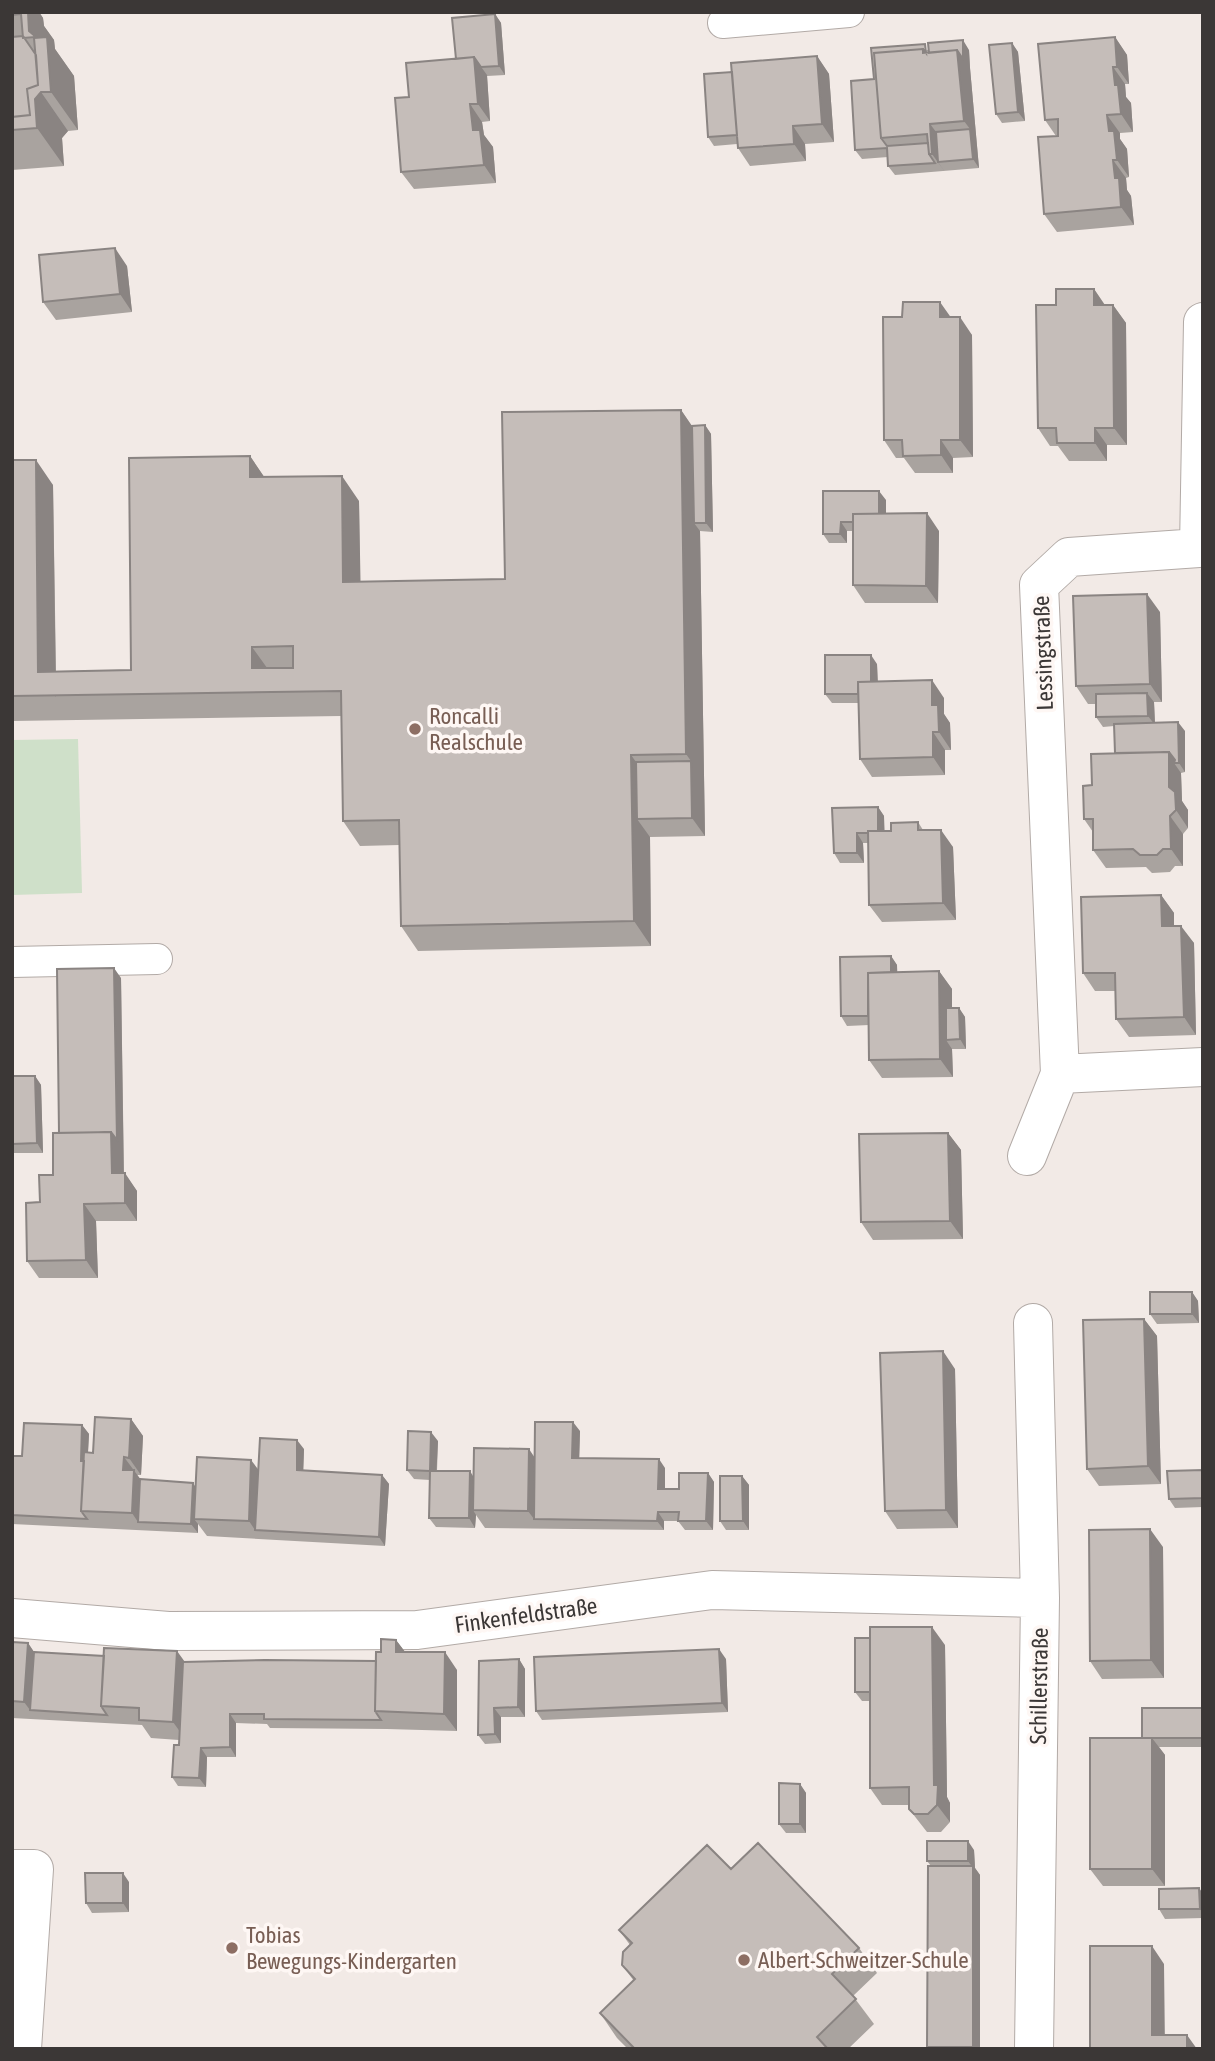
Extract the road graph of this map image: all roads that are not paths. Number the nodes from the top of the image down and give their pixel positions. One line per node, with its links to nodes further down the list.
1 (849, 12): 2 (lane)
2 (723, 23)
3 (1203, 322): 7 (street, Lessingstraße)
4 (157, 958): 5 (lane)
5 (12, 962)
6 (1203, 1067): 7 (street)
7 (1060, 1074): 8 (street, Lessingstraße)
8 (1027, 1156)
9 (1033, 1323): 10 (street, Schillerstraße)
10 (1040, 1598): 11 (street, Finkenfeldstraße); 14 (street, Schillerstraße)
11 (12, 1618)
12 (12, 1869): 13 (street)
13 (22, 2049)
14 (1034, 2049)

